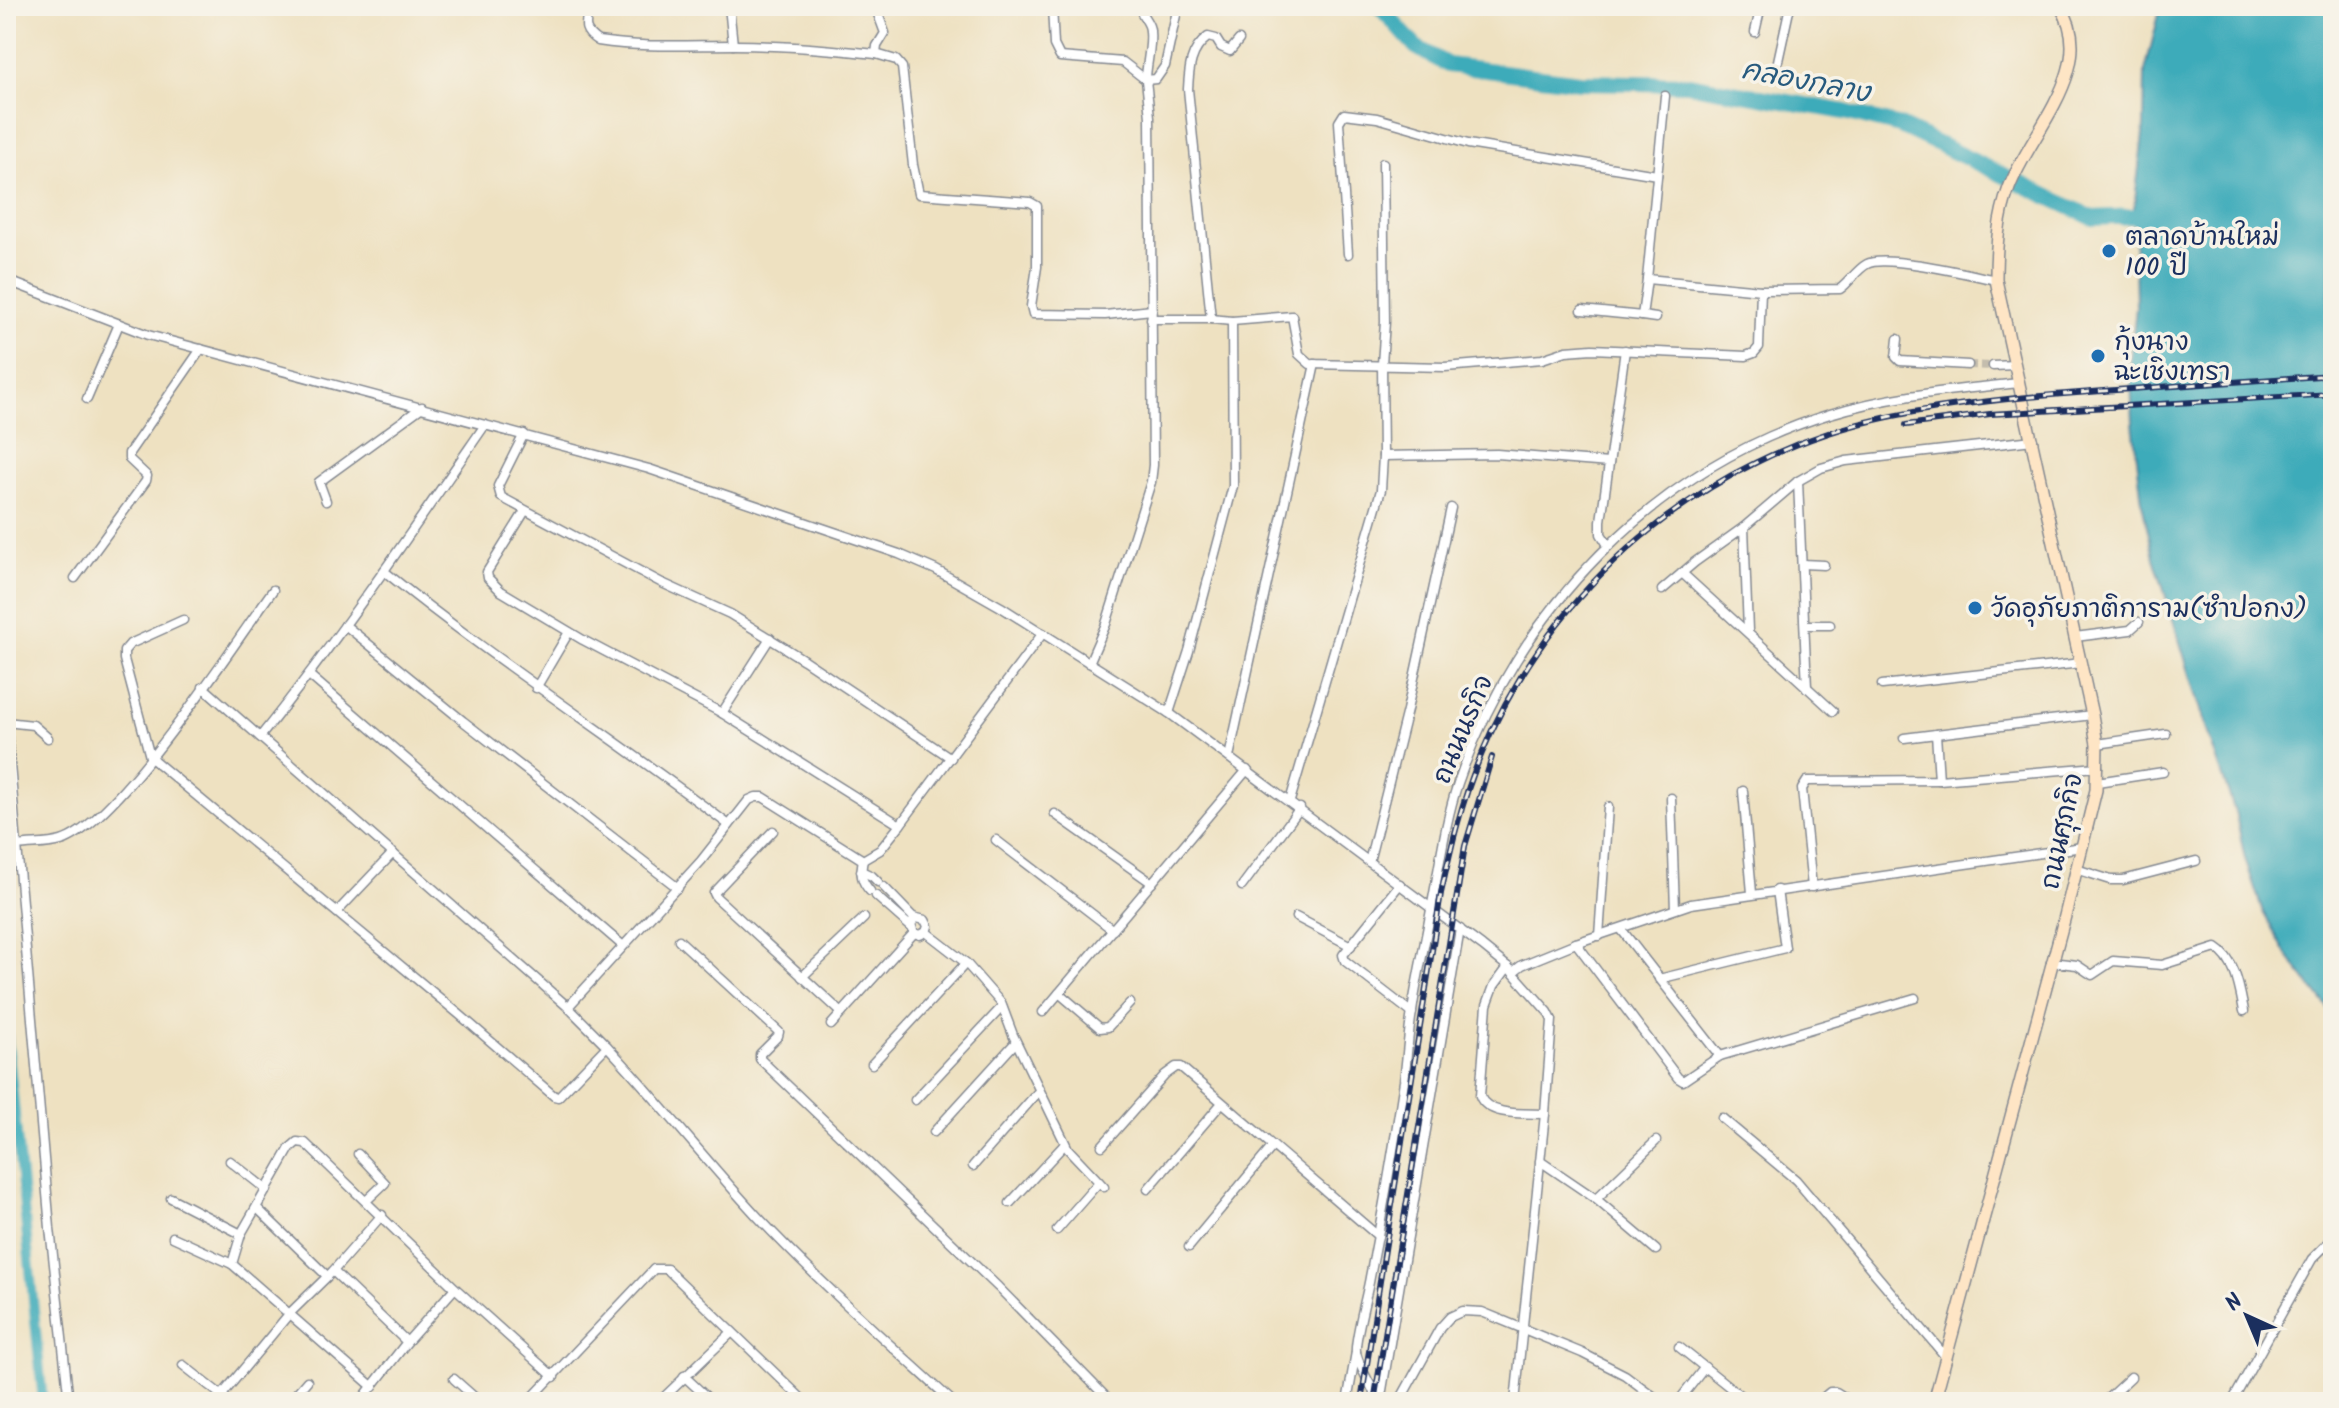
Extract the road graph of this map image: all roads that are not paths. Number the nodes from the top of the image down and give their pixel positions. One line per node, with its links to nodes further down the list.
1 (589, 6): 12 (street)
2 (729, 6): 12 (street)
3 (875, 6): 13 (street)
4 (1052, 6): 15 (street)
5 (1140, 6): 15 (street)
6 (1178, 6): 15 (street)
7 (1761, 6): 10 (street)
8 (1790, 6): 14 (street)
9 (2060, 6): 22 (main road, ถนนศุภกิจ)
10 (1755, 32)
11 (1239, 40): 28 (street)
12 (733, 45): 13 (street)
13 (876, 54): 25 (street)
14 (1778, 61)
15 (1146, 80): 25 (street)
16 (1665, 96): 18 (street)
17 (1383, 163): 35 (street)
18 (1657, 175): 19 (street); 20 (street)
19 (1348, 254)
20 (1647, 279): 23 (street); 26 (street)
21 (6, 280): 30 (street)
22 (1996, 280): 23 (street); 37 (main road, ถนนศุภกิจ)
23 (1761, 290): 33 (street)
24 (1582, 310): 26 (street)
25 (1151, 315): 28 (street); 70 (street)
26 (1642, 316): 27 (street)
27 (1656, 318)
28 (1211, 319): 29 (street)
29 (1232, 321): 34 (street); 79 (street)
30 (119, 324): 32 (street); 40 (street)
31 (1898, 339): 36 (street)
32 (201, 349): 41 (street); 57 (street)
33 (1625, 350): 35 (street); 46 (street)
34 (1315, 364): 35 (street); 89 (street)
35 (1382, 364): 45 (street)
36 (1968, 365)
37 (2015, 365): 38 (street); 39 (main road, ถนนศุภกิจ)
38 (1993, 366)
39 (2019, 383): 44 (main road, ถนนศุภกิจ); 52 (street, ถนนนรกิจ)
40 (87, 399)
41 (422, 407): 42 (street); 48 (street)
42 (485, 425): 43 (street); 55 (street)
43 (524, 434): 50 (street); 67 (street)
44 (2033, 440): 47 (street); 68 (main road, ถนนศุภกิจ)
45 (1383, 456): 46 (street); 98 (street)
46 (1609, 463): 52 (street)
47 (1798, 481): 51 (street); 53 (street)
48 (326, 501)
49 (1451, 508): 111 (street)
50 (525, 511): 66 (street); 69 (street)
51 (1744, 527): 56 (street); 65 (street)
52 (1608, 545): 121 (street, ถนนนรกิจ)
53 (1802, 564): 54 (street); 63 (street)
54 (1824, 565)
55 (384, 571): 62 (street); 75 (street)
56 (1682, 573): 59 (street); 65 (street)
57 (75, 578)
58 (273, 590): 74 (street)
59 (1662, 590)
60 (183, 620): 88 (street)
61 (2139, 622): 68 (street)
62 (345, 625): 72 (street); 118 (street)
63 (1805, 625): 64 (street); 76 (street)
64 (1830, 625)
65 (1748, 631): 76 (street)
66 (569, 632): 75 (street); 78 (street)
67 (1043, 633): 70 (street); 90 (street)
68 (2075, 637): 71 (main road, ถนนศุภกิจ)
69 (770, 638): 78 (street); 90 (street)
70 (1089, 663): 79 (street)
71 (2081, 663): 73 (street); 80 (main road, ถนนศุภกิจ)
72 (309, 675): 84 (street); 134 (street)
73 (1882, 685)
74 (203, 687): 84 (street); 88 (street)
75 (536, 688): 102 (street)
76 (1807, 688): 77 (street)
77 (1833, 711)
78 (722, 713): 103 (street)
79 (1169, 713): 89 (street)
80 (2092, 715): 82 (street); 87 (main road, ถนนศุภกิจ)
81 (6, 720): 85 (street); 106 (street)
82 (1936, 734): 86 (street); 94 (street)
83 (2166, 734): 87 (street)
84 (260, 737): 108 (street)
85 (48, 738)
86 (1904, 738)
87 (2097, 744): 91 (main road, ถนนศุภกิจ)
88 (150, 757): 106 (street); 123 (street)
89 (1229, 757): 92 (street)
90 (951, 758): 103 (street)
91 (2098, 767): 94 (street); 95 (main road, ถนนศุภกิจ)
92 (1247, 770): 98 (street); 114 (street)
93 (2163, 772): 95 (street)
94 (1939, 780): 117 (street)
95 (2097, 782): 107 (main road, ถนนศุภกิจ)
96 (1743, 791): 120 (street)
97 (1671, 798): 122 (street)
98 (1290, 801): 100 (street)
99 (1608, 807): 131 (street)
100 (1300, 808): 111 (street); 116 (street)
101 (1055, 814): 114 (street)
102 (729, 825): 109 (street); 118 (street)
103 (900, 825): 109 (street)
104 (773, 831): 139 (street)
105 (996, 840): 129 (street)
106 (18, 846): 205 (street)
107 (2082, 847): 112 (main road, ถนนศุภกิจ); 117 (street)
108 (393, 853): 123 (street); 144 (street)
109 (863, 860): 113 (street)
110 (2196, 861): 112 (street)
111 (1369, 862): 115 (street)
112 (2076, 869): 136 (main road, ถนนศุภกิจ)
113 (861, 871): 126 (street); 126 (street)
114 (1152, 883): 129 (street)
115 (1400, 884): 121 (street); 135 (street)
116 (1242, 886)
117 (1812, 887): 119 (street)
118 (678, 888): 134 (street)
119 (1777, 890): 120 (street); 140 (street)
120 (1752, 893): 122 (street)
121 (1432, 908): 127 (street); 149 (street, ถนนนรกิจ)
122 (1675, 909): 128 (street)
123 (337, 912): 152 (street)
124 (1296, 917): 135 (street)
125 (864, 918): 139 (street)
126 (913, 927): 130 (street); 130 (street); 148 (street)
127 (1460, 929): 138 (street); 216 (street)
128 (1621, 929): 131 (street); 140 (street)
129 (1113, 930): 141 (street)
130 (926, 932): 137 (street)
131 (1599, 936): 133 (street)
132 (679, 940): 214 (street)
133 (1576, 943): 138 (street); 153 (street)
134 (622, 945): 144 (street)
135 (1351, 946): 149 (street)
136 (2051, 962): 146 (street); 193 (main road, ถนนศุภกิจ)
137 (966, 963): 145 (street); 154 (street)
138 (1511, 970): 158 (street); 158 (street)
139 (802, 977): 148 (street)
140 (1659, 979): 153 (street)
141 (1059, 993): 143 (street); 147 (street)
142 (1915, 998): 153 (street)
143 (1130, 1003)
144 (568, 1007): 152 (street)
145 (1002, 1007): 151 (street); 156 (street)
146 (2244, 1011)
147 (1043, 1012)
148 (842, 1013): 150 (street)
149 (1412, 1013): 179 (street, ถนนนรกิจ)
150 (831, 1025)
151 (1016, 1042): 155 (street); 160 (street)
152 (607, 1046): 213 (street)
153 (1720, 1056)
154 (872, 1064)
155 (1039, 1091): 162 (street); 168 (street)
156 (915, 1100)
157 (1221, 1104): 163 (street); 164 (street); 169 (street)
158 (1545, 1114): 167 (street)
159 (1722, 1118): 193 (street)
160 (934, 1132)
161 (1656, 1141): 172 (street)
162 (1065, 1144): 174 (street); 177 (street)
163 (1102, 1146)
164 (1273, 1146): 179 (street); 182 (street)
165 (358, 1154): 173 (street)
166 (230, 1161): 170 (street)
167 (1540, 1161): 172 (street); 188 (street)
168 (973, 1166)
169 (1148, 1189)
170 (267, 1190): 173 (street); 175 (street)
171 (171, 1198): 178 (street)
172 (1596, 1199): 183 (street)
173 (366, 1201): 176 (street)
174 (1010, 1203)
175 (257, 1208): 178 (street); 185 (street)
176 (382, 1215): 185 (street); 186 (street)
177 (1057, 1230)
178 (241, 1234): 184 (street)
179 (1378, 1236): 192 (street, ถนนนรกิจ)
180 (173, 1237): 184 (street)
181 (2333, 1238): 225 (street)
182 (1189, 1247)
183 (1656, 1250)
184 (232, 1264): 187 (street)
185 (330, 1274): 187 (street); 190 (street)
186 (455, 1288): 190 (street); 197 (street)
187 (289, 1314): 201 (street); 202 (street)
188 (1522, 1328): 217 (street); 218 (street); 219 (street)
189 (732, 1332): 196 (street); 197 (street); 204 (street)
190 (407, 1342): 201 (street)
191 (1679, 1347): 195 (street)
192 (1356, 1351): 215 (street, ถนนนรกิจ); 216 (street)
193 (1945, 1356): 223 (main road, ถนนศุภกิจ)
194 (183, 1365): 202 (street)
195 (1705, 1367): 203 (street); 220 (street)
196 (684, 1376): 211 (street); 212 (street)
197 (554, 1377): 210 (street)
198 (2131, 1377): 224 (street)
199 (454, 1379): 209 (street)
200 (307, 1381): 207 (street)
201 (373, 1387): 208 (street)
202 (222, 1395): 206 (street)
203 (1742, 1397)
204 (803, 1401)
205 (69, 1402)
206 (230, 1402)
207 (289, 1402)
208 (360, 1402)
209 (480, 1402)
210 (528, 1402)
211 (659, 1402)
212 (712, 1402)
213 (953, 1402)
214 (1111, 1402)
215 (1347, 1402)
216 (1379, 1402)
217 (1399, 1402)
218 (1515, 1402)
219 (1661, 1402)
220 (1678, 1402)
221 (1818, 1402): 222 (street)
222 (1852, 1402)
223 (1934, 1402)
224 (2104, 1402)
225 (2232, 1402)

